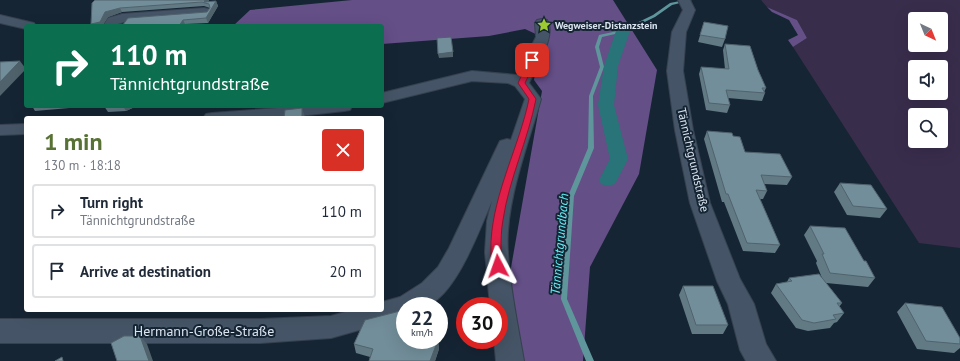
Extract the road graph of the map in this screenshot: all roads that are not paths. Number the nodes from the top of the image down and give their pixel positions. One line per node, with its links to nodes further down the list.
1 (685, 2): 21 (street, Tännichtgrundstraße)
2 (204, 12): 5 (street)
3 (0, 19): 6 (street)
4 (542, 23): 7 (street)
5 (111, 24)
6 (24, 25)
7 (522, 83): 8 (street); 11 (street)
8 (384, 98)
9 (329, 108): 10 (street)
10 (239, 111): 12 (street)
11 (530, 112): 15 (street, Hermann-Große-Straße); 20 (street)
12 (220, 116)
13 (24, 129): 14 (street)
14 (0, 130)
15 (420, 297)
16 (396, 309): 17 (street, Hermann-Große-Straße)
17 (384, 312)
18 (384, 312): 19 (street, Hermann-Große-Straße)
19 (0, 331)
20 (510, 361)
21 (762, 361)

